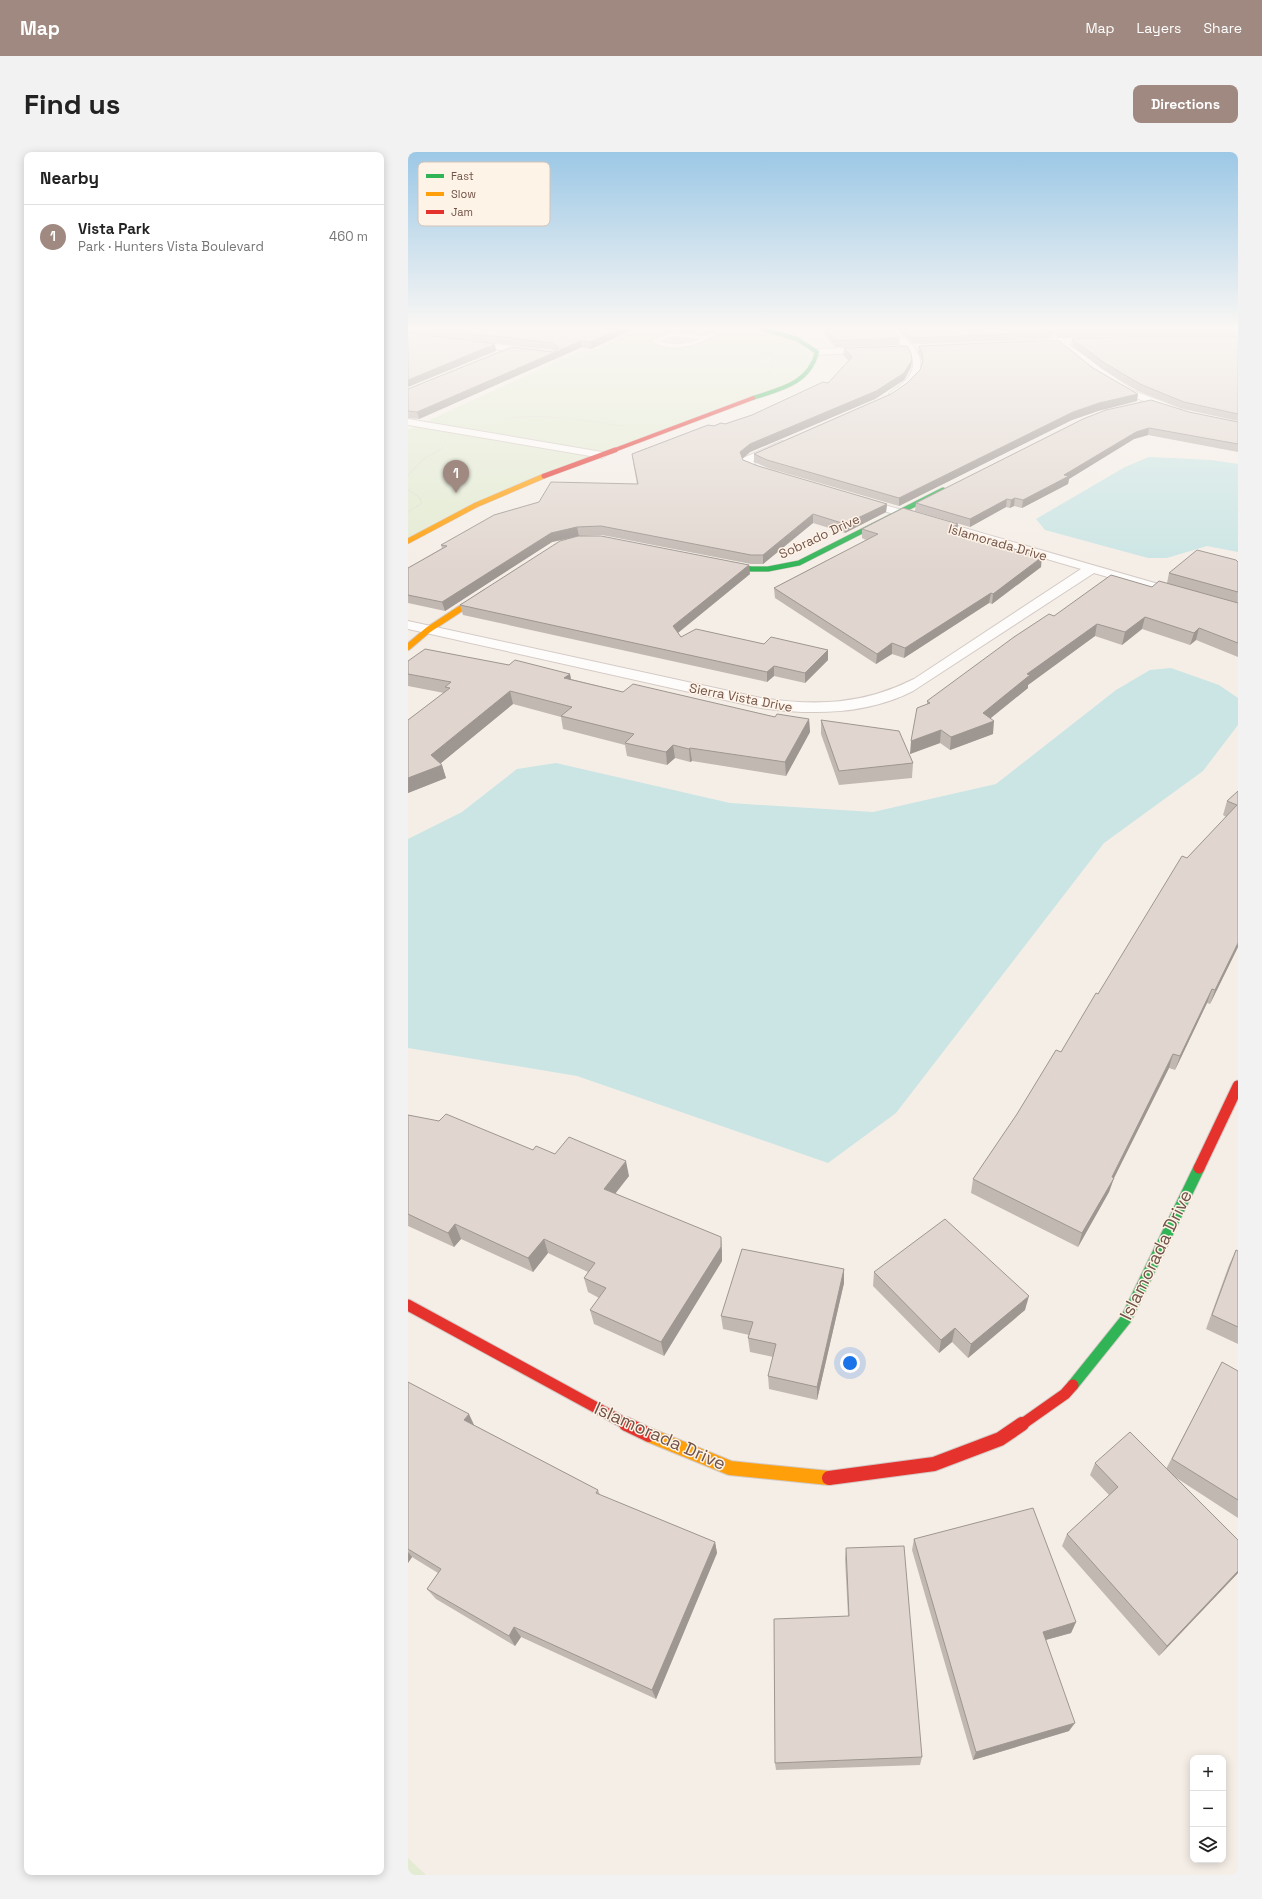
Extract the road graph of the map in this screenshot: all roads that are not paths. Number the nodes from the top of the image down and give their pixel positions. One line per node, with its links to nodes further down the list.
1 (723, 409): 6 (street)
2 (1175, 409): 3 (street)
3 (1186, 413)
4 (408, 422): 6 (street)
5 (790, 441): 7 (street)
6 (602, 455): 11 (street)
7 (786, 478)
8 (949, 487): 10 (street, Sobrado Drive)
9 (846, 496): 10 (street, Islamorada Drive)
10 (899, 512): 12 (street, Sobrado Drive); 13 (street, Islamorada Drive)
11 (408, 541)
12 (714, 562)
13 (1090, 569): 15 (street, Islamorada Drive); 17 (street, Sierra Vista Drive)
14 (496, 584): 17 (street)
15 (1238, 612)
16 (408, 625): 17 (street, Sierra Vista Drive)
17 (428, 630): 18 (street)
18 (408, 647)
19 (1238, 1086): 20 (street, Islamorada Drive)
20 (408, 1305)

